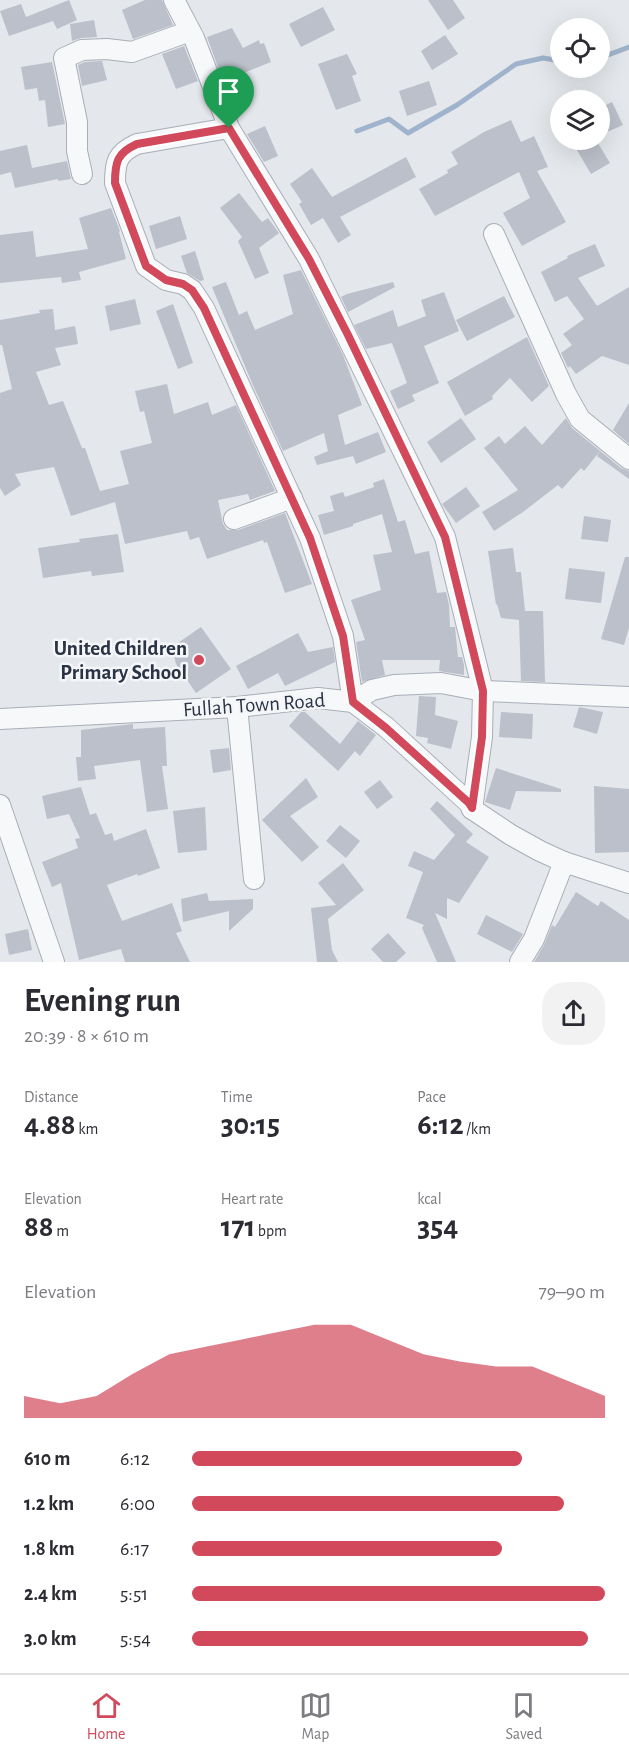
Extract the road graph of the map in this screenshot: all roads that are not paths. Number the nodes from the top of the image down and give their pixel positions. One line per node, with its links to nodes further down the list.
1 (174, 0): 2 (street)
2 (190, 31): 3 (street); 4 (street)
3 (229, 128): 7 (street); 9 (street)
4 (82, 174)
5 (495, 234): 6 (street)
6 (629, 459)
7 (292, 498): 8 (street); 11 (street)
8 (234, 519)
9 (483, 691): 10 (street); 11 (street); 15 (street)
10 (629, 697)
11 (353, 702): 12 (street, Fullah Town Road); 15 (street, Fullah Town Road)
12 (237, 707): 13 (street, Fullah Town Road); 17 (street)
13 (0, 719)
14 (0, 805): 19 (street)
15 (472, 808): 16 (street, Fullah Town Road)
16 (564, 862): 18 (street, Fullah Town Road); 20 (street)
17 (254, 879)
18 (629, 883)
19 (54, 962)
20 (520, 962)

